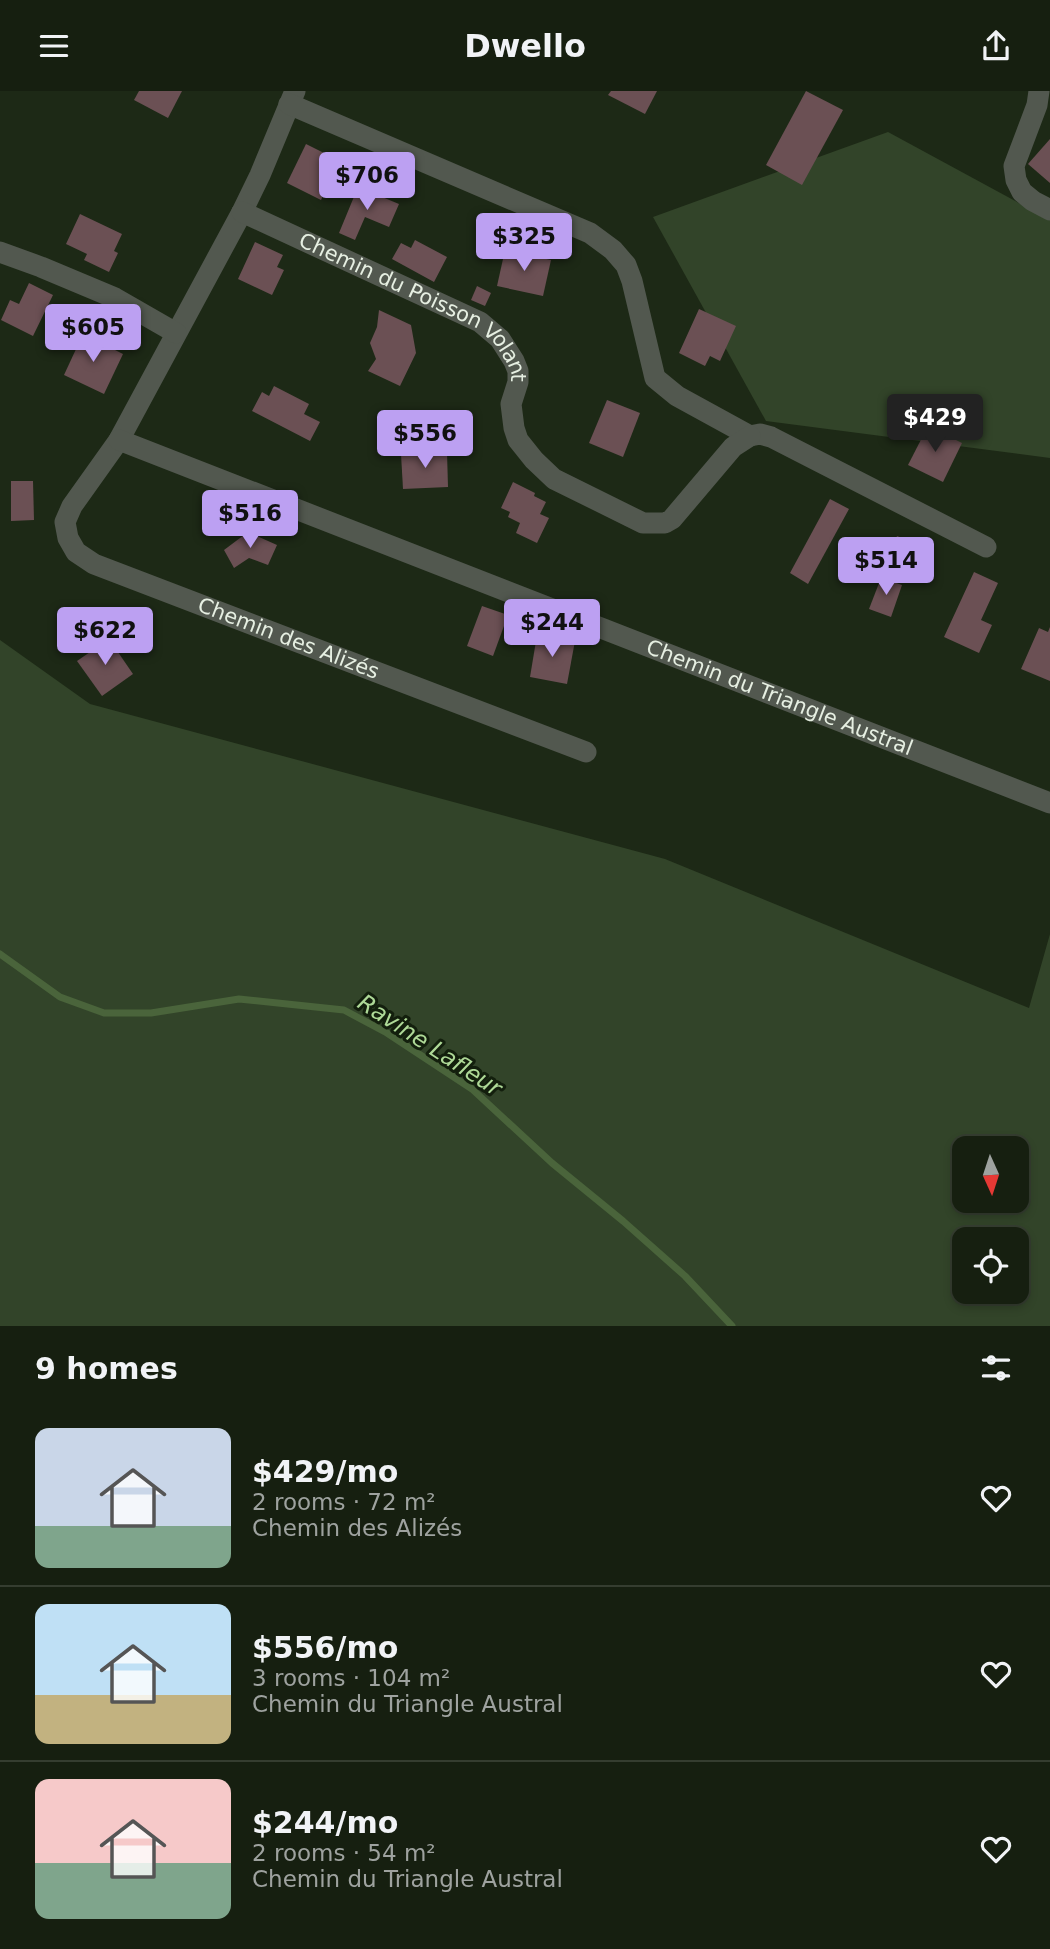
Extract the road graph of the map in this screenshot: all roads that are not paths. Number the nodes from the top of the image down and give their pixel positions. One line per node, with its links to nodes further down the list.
1 (1038, 91): 3 (street)
2 (292, 97): 4 (street, Chemin des Alizés); 7 (street, Chemin des Alizés)
3 (1050, 210)
4 (242, 212): 6 (street, Chemin des Alizés); 7 (street, Chemin du Poisson Volant)
5 (0, 252): 6 (street)
6 (176, 333): 8 (street, Chemin des Alizés)
7 (750, 436): 9 (street, Chemin des Alizés)
8 (119, 440): 10 (street, Chemin des Alizés); 11 (street, Chemin du Triangle Austral)
9 (986, 547)
10 (586, 752)
11 (1050, 803)

